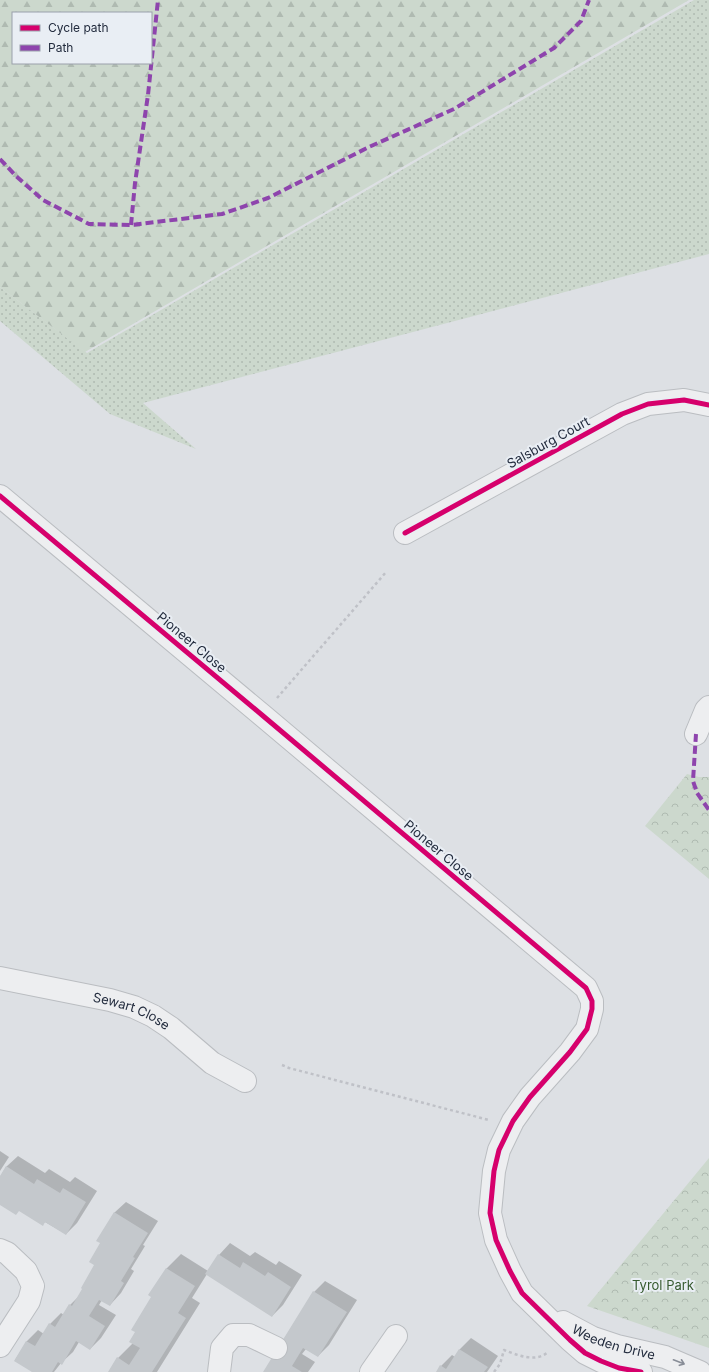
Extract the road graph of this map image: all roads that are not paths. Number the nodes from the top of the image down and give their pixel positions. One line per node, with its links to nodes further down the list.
1 (709, 405): 3 (street, Salsburg Court)
2 (0, 496): 9 (street, Pioneer Close)
3 (405, 533)
4 (709, 707): 5 (street)
5 (696, 734)
6 (0, 978): 7 (street, Sewart Close)
7 (245, 1081)
8 (0, 1250): 11 (street)
9 (536, 1307): 15 (street, Weeden Drive); 16 (street, Weeden Drive, one-way to 16)
10 (396, 1336): 14 (street)
11 (0, 1346)
12 (276, 1348): 13 (street)
13 (219, 1372)
14 (371, 1372)
15 (641, 1372)
16 (700, 1372)

